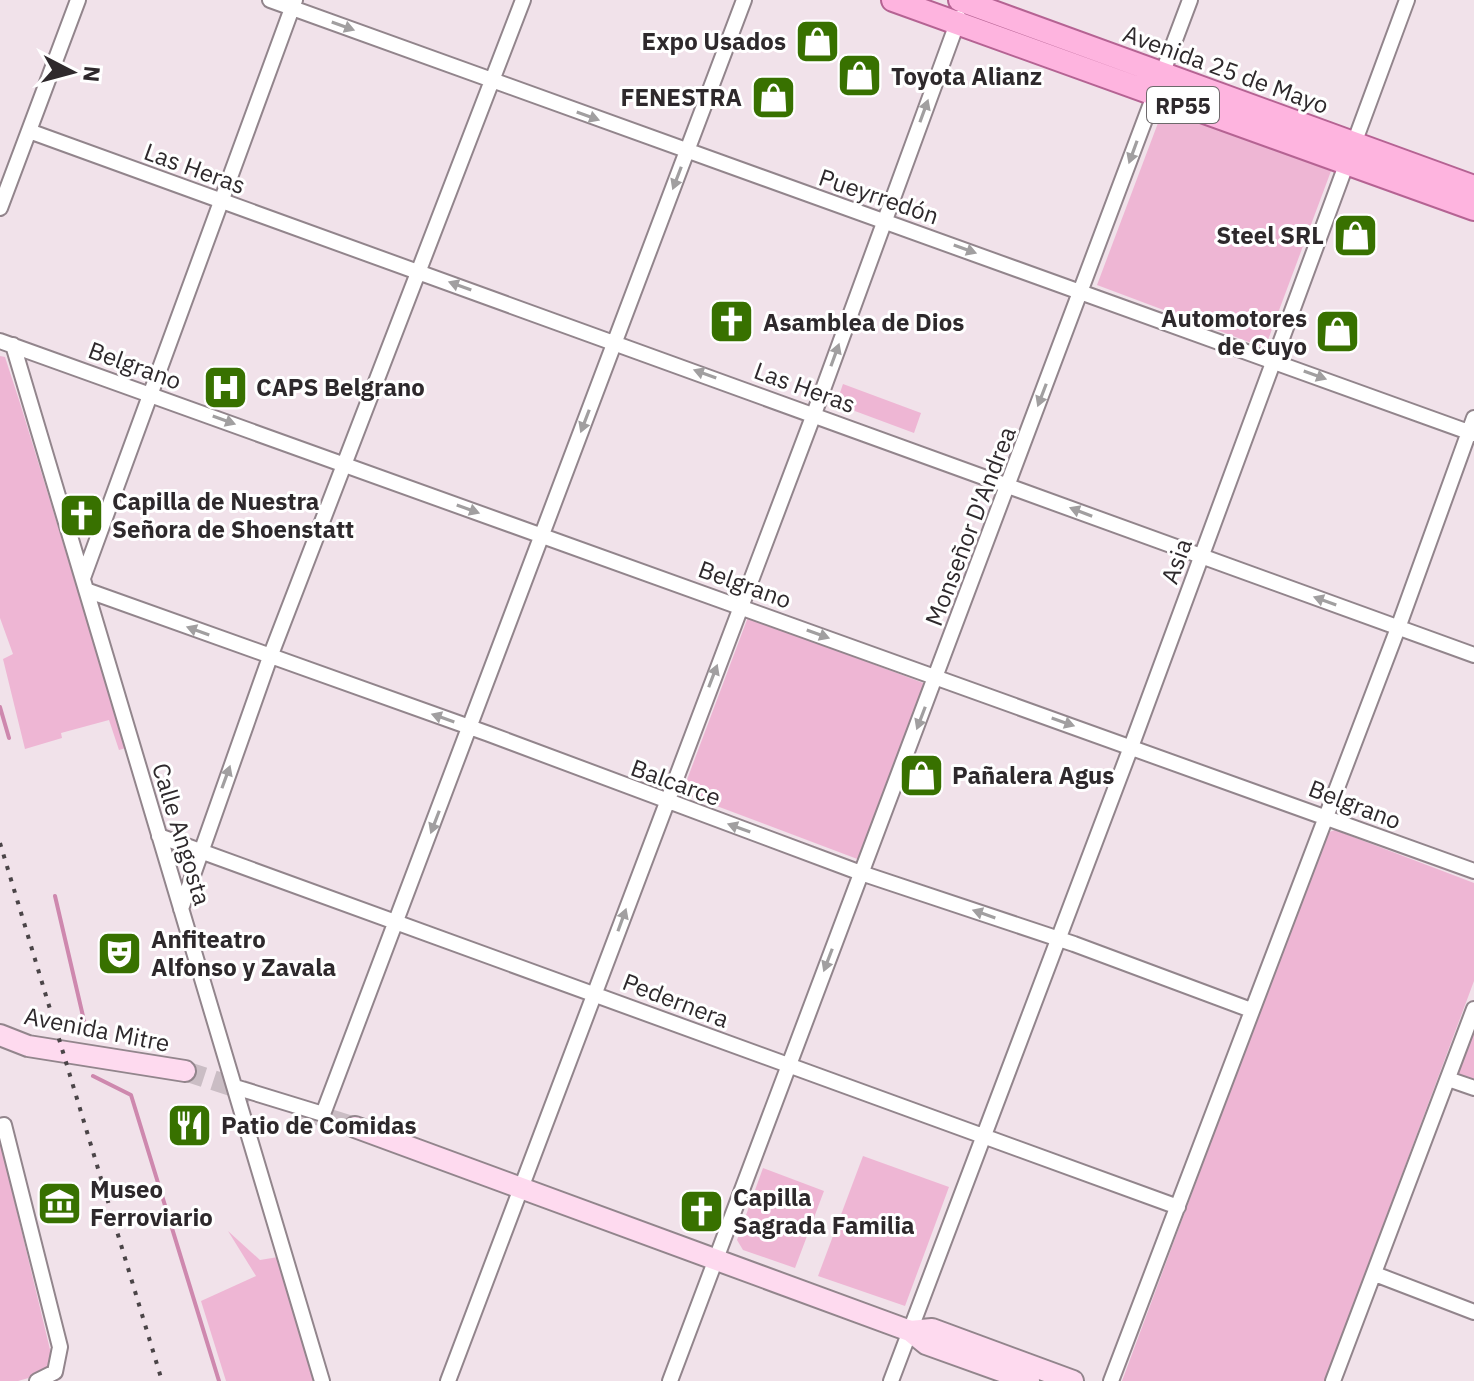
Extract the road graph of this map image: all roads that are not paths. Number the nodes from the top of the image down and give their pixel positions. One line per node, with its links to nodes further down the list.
1 (78, 0): 12 (street)
2 (270, 0): 8 (street, Pueyrredón)
3 (523, 0): 10 (street)
4 (744, 0): 13 (street)
5 (893, 0): 9 (main road, Avenida 25 de Mayo / RP55)
6 (1190, 0): 11 (street, Monseñor D'Andrea)
7 (1407, 0): 14 (street, Asia)
8 (293, 4): 10 (street, Pueyrredón, one-way to 10); 16 (street)
9 (962, 6): 11 (main road, Avenida 25 de Mayo / RP55); 19 (street, one-way to 9)
10 (492, 80): 13 (street, Pueyrredón, one-way to 13); 20 (street)
11 (1158, 84): 14 (main road, Avenida 25 de Mayo / RP55); 21 (street, Monseñor D'Andrea, one-way to 21)
12 (29, 131): 16 (street, Las Heras); 17 (street)
13 (686, 152): 19 (street, Pueyrredón); 22 (street, one-way to 22)
14 (1349, 154): 15 (main road, Avenida 25 de Mayo / RP55); 18 (main road, Avenida 25 de Mayo / RP55); 24 (street, Asia)
15 (1474, 187)
16 (220, 201): 20 (street, Las Heras); 25 (street)
17 (0, 208)
18 (1474, 209)
19 (884, 220): 21 (street, Pueyrredón, one-way to 21); 26 (street, one-way to 19)
20 (420, 272): 22 (street, Las Heras, one-way to 20); 28 (street)
21 (1081, 291): 24 (street, Pueyrredón); 29 (street, Monseñor D'Andrea, one-way to 29)
22 (615, 342): 26 (street, Las Heras, one-way to 22); 30 (street, one-way to 30)
23 (6, 343): 25 (street, Belgrano); 32 (street, Calle Angosta)
24 (1274, 360): 27 (street, Pueyrredón, one-way to 27); 31 (street, Asia)
25 (151, 393): 28 (street, Belgrano, one-way to 28); 32 (street)
26 (814, 414): 29 (street, Las Heras); 33 (street)
27 (1472, 428): 34 (street)
28 (345, 464): 30 (street, Belgrano, one-way to 30); 36 (street)
29 (1009, 485): 31 (street, Las Heras, one-way to 29); 37 (street, Monseñor D'Andrea)
30 (542, 536): 33 (street, Belgrano); 38 (street)
31 (1201, 556): 34 (street, Las Heras, one-way to 31); 39 (street, Asia)
32 (84, 584): 36 (street, Balcarce, one-way to 32); 42 (street, Calle Angosta)
33 (740, 605): 37 (street, Belgrano, one-way to 37); 40 (street, one-way to 33)
34 (1398, 628): 35 (street, Las Heras); 41 (street)
35 (1474, 655)
36 (270, 657): 38 (street, Balcarce, one-way to 36); 43 (street, one-way to 36)
37 (937, 678): 39 (street, Belgrano, one-way to 39); 45 (street, Monseñor D'Andrea, one-way to 45)
38 (470, 727): 40 (street, Balcarce); 47 (street, one-way to 47)
39 (1131, 747): 41 (street, Belgrano); 48 (street, Asia)
40 (664, 802): 45 (street, Balcarce, one-way to 40); 49 (street, one-way to 40)
41 (1326, 815): 44 (street, Belgrano); 51 (street)
42 (159, 836): 43 (street, Pedernera); 46 (street, Calle Angosta)
43 (200, 850): 46 (street); 47 (street, Pedernera)
44 (1474, 871)
45 (861, 873): 48 (street, Balcarce, one-way to 45); 53 (street, Monseñor D'Andrea, one-way to 53)
46 (181, 909): 56 (street, Calle Angosta)
47 (397, 922): 49 (street, Pedernera); 56 (street)
48 (1058, 939): 51 (street, Balcarce); 60 (street, Asia)
49 (596, 993): 53 (street, Pedernera); 61 (street)
50 (1474, 1009): 55 (street)
51 (1251, 1010): 62 (street)
52 (0, 1035): 54 (main road, Avenida Mitre)
53 (787, 1065): 60 (street, Pedernera); 63 (street, Monseñor D'Andrea)
54 (185, 1071)
55 (1448, 1079): 57 (street); 64 (street)
56 (235, 1087): 68 (street, Calle Angosta)
57 (1474, 1088)
58 (2, 1125): 67 (street)
59 (355, 1127): 61 (main road)
60 (982, 1136): 62 (street, Pedernera); 66 (street, Asia)
61 (521, 1187): 63 (main road); 69 (street)
62 (1178, 1207): 74 (street)
63 (715, 1261): 66 (main road); 70 (street, Monseñor D'Andrea)
64 (1375, 1274): 65 (street); 75 (street)
65 (1474, 1312)
66 (910, 1331): 71 (street, Asia); 72 (main road); 73 (main road)
67 (37, 1381)
68 (322, 1381)
69 (450, 1381)
70 (670, 1381)
71 (891, 1381)
72 (1029, 1381)
73 (1073, 1381)
74 (1111, 1381)
75 (1333, 1381)

